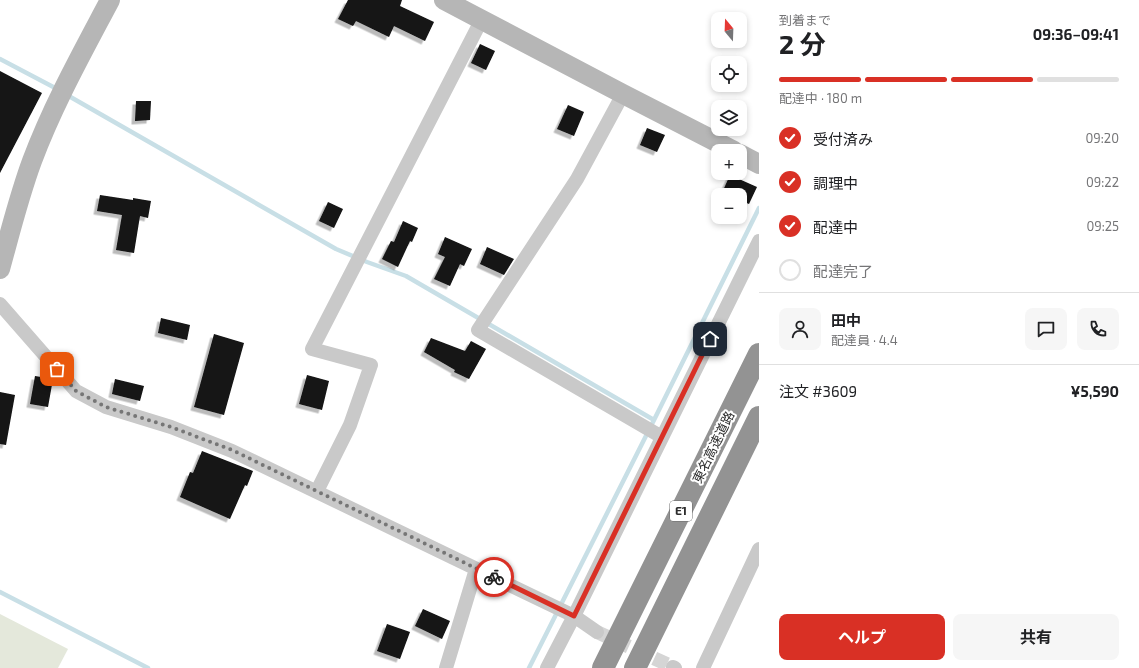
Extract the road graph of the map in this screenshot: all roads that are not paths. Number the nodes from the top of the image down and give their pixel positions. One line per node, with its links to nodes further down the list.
1 (110, 0): 9 (street)
2 (444, 0): 3 (street)
3 (482, 19): 4 (street); 14 (street)
4 (623, 94): 5 (street); 13 (street)
5 (720, 144)
6 (747, 158): 7 (street)
7 (759, 164)
8 (759, 240): 13 (street)
9 (0, 269)
10 (0, 304): 14 (street)
11 (759, 354): 21 (highway, 東名高速道路 / E1)
12 (759, 417): 22 (highway, E1)
13 (662, 437): 17 (street)
14 (317, 491): 16 (street)
15 (759, 549): 23 (street)
16 (476, 568): 17 (street); 19 (street)
17 (574, 616): 18 (street); 20 (street)
18 (597, 632)
19 (446, 668)
20 (547, 668)
21 (603, 668)
22 (635, 668)
23 (703, 668)

